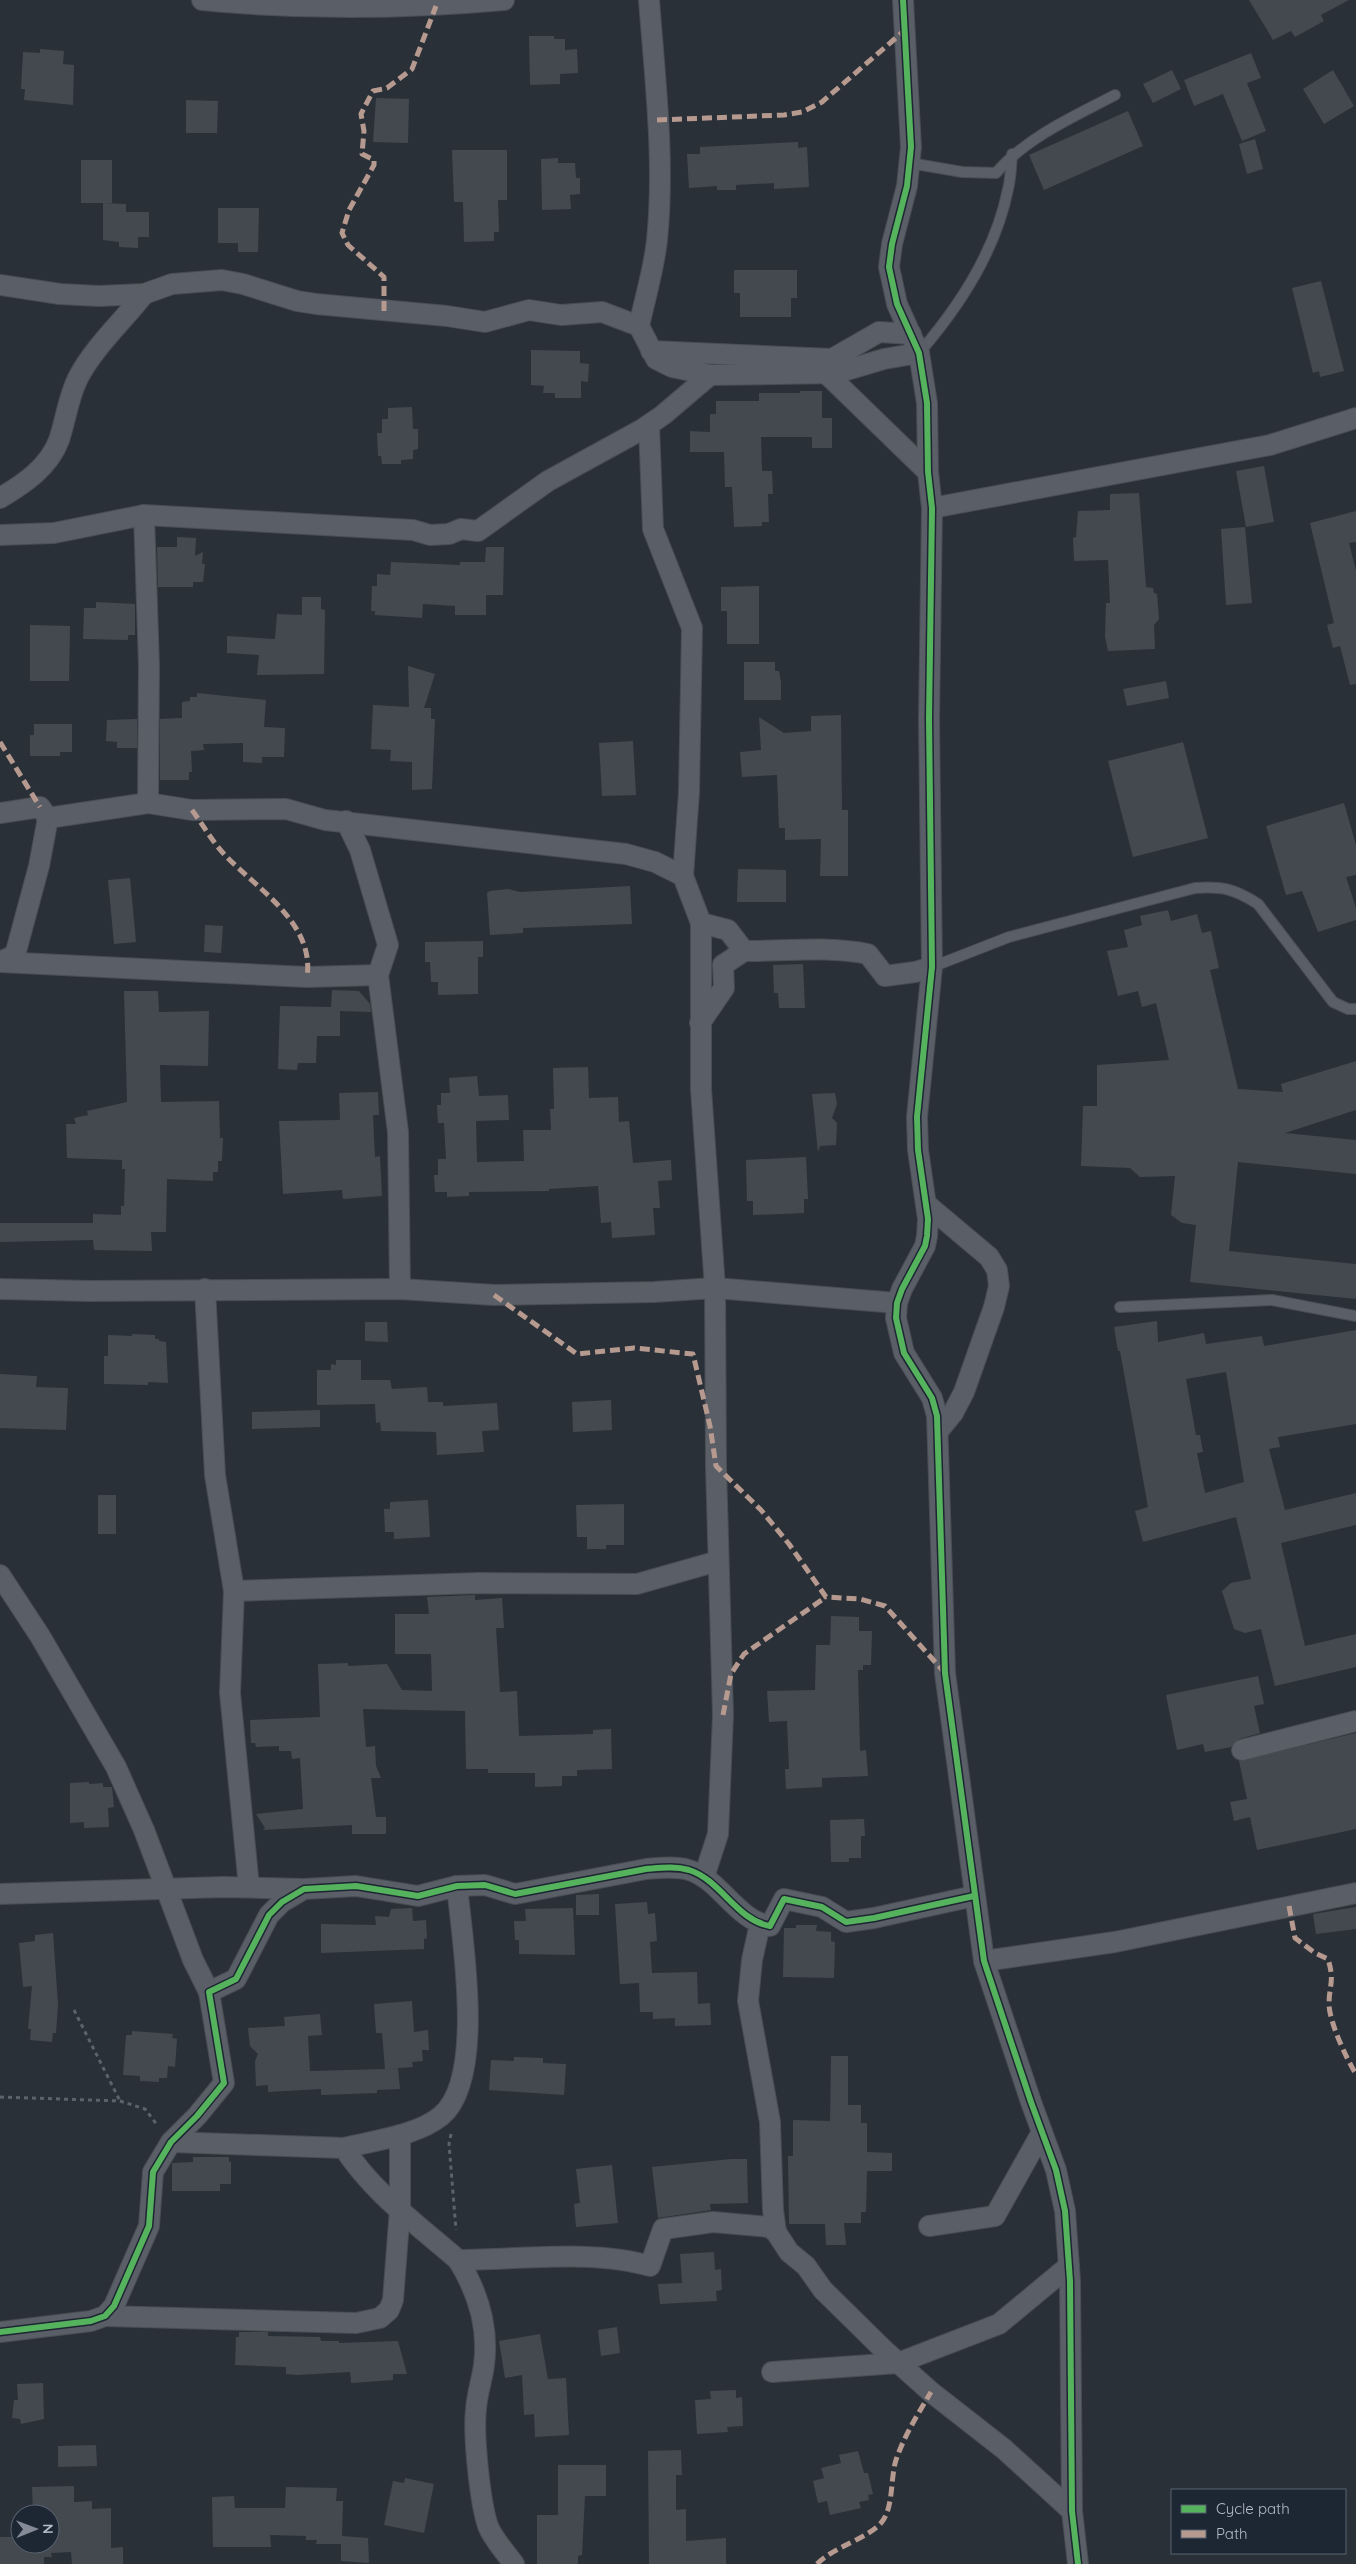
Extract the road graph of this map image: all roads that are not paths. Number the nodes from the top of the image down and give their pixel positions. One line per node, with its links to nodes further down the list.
1 (202, 0): 2 (street)
2 (504, 0)
3 (649, 0): 10 (street)
4 (903, 0): 7 (street)
5 (1115, 95): 6 (lane)
6 (1012, 154): 7 (lane); 13 (lane)
7 (910, 163): 11 (street)
8 (0, 285): 9 (street)
9 (144, 294): 10 (street); 19 (street)
10 (639, 326): 12 (street)
11 (911, 334): 12 (street); 13 (street)
12 (651, 351): 15 (street)
13 (919, 353): 14 (street); 18 (street)
14 (827, 374): 15 (street); 18 (street)
15 (710, 375): 17 (street)
16 (1356, 418): 20 (street)
17 (650, 424): 21 (street); 27 (street)
18 (928, 472): 20 (street)
19 (0, 498)
20 (932, 508): 30 (street)
21 (144, 515): 22 (street); 23 (street)
22 (0, 535)
23 (148, 803): 25 (street); 26 (street)
24 (0, 813): 25 (street)
25 (48, 818): 31 (street)
26 (346, 821): 27 (street); 31 (street)
27 (683, 876): 28 (street)
28 (701, 923): 29 (street); 33 (street)
29 (744, 951): 30 (street); 33 (street)
30 (932, 966): 32 (lane); 34 (street)
31 (378, 975): 37 (street)
32 (1356, 1008)
33 (700, 1023): 35 (street)
34 (926, 1204): 39 (street); 42 (street)
35 (715, 1288): 37 (street); 39 (street); 43 (street)
36 (0, 1289): 38 (street)
37 (400, 1289): 38 (street)
38 (205, 1290): 45 (street)
39 (897, 1303): 42 (street)
40 (1120, 1307): 41 (lane)
41 (1356, 1316)
42 (939, 1430): 55 (street)
43 (718, 1561): 45 (street); 48 (street)
44 (0, 1576): 51 (street)
45 (234, 1591): 50 (street)
46 (1356, 1721): 47 (street)
47 (1242, 1750)
48 (704, 1877): 49 (street); 56 (street)
49 (456, 1886): 52 (street); 60 (street)
50 (249, 1887): 51 (street); 52 (street)
51 (168, 1888): 53 (street); 58 (street)
52 (304, 1889): 58 (street)
53 (0, 1894)
54 (1356, 1894): 57 (street)
55 (974, 1896): 56 (street); 57 (street)
56 (760, 1924): 65 (street)
57 (984, 1961): 59 (street)
58 (209, 1992): 61 (street)
59 (1042, 2132): 64 (street); 67 (street)
60 (400, 2134): 62 (street); 63 (street)
61 (171, 2142): 62 (street); 68 (street)
62 (344, 2148): 63 (street)
63 (400, 2210): 66 (street); 68 (street)
64 (928, 2226)
65 (776, 2232): 66 (street); 70 (street)
66 (458, 2260): 73 (street)
67 (1069, 2266): 70 (street); 72 (street)
68 (105, 2316): 69 (street)
69 (0, 2332)
70 (898, 2363): 71 (street); 72 (street)
71 (772, 2372)
72 (1072, 2511): 74 (street)
73 (514, 2564)
74 (1078, 2564)

